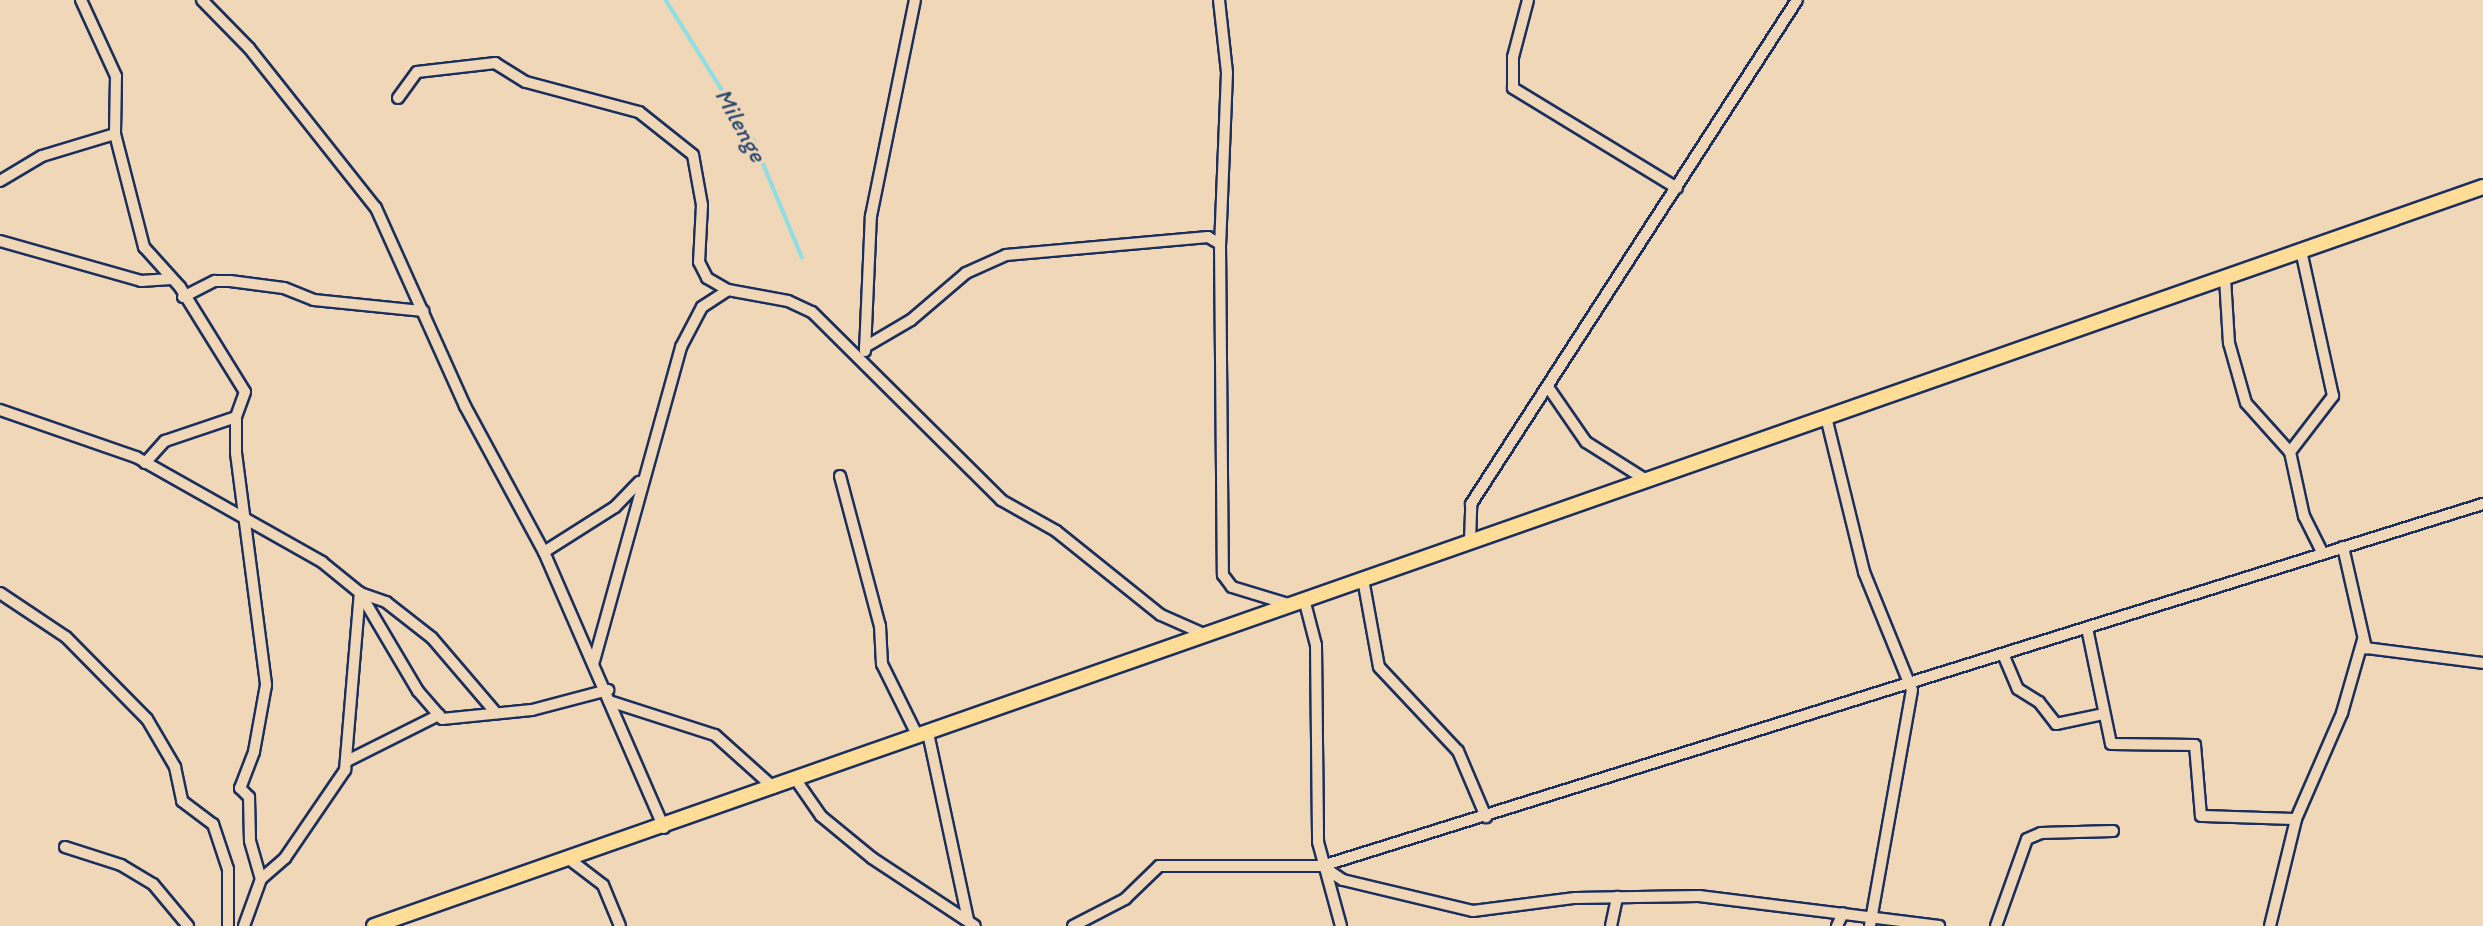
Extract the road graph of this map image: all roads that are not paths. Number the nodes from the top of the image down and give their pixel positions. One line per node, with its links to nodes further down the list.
1 (81, 0): 8 (street)
2 (202, 0): 19 (street)
3 (915, 0): 20 (street)
4 (1219, 0): 13 (street)
5 (1528, 0): 11 (street)
6 (1797, 0): 11 (street)
7 (398, 98): 17 (street)
8 (115, 134): 9 (street); 16 (street)
9 (0, 181)
10 (2483, 187): 14 (main road)
11 (1677, 188): 22 (street)
12 (0, 241): 16 (street)
13 (1220, 244): 20 (street); 41 (street)
14 (2301, 251): 15 (main road); 26 (street)
15 (2225, 278): 25 (main road); 26 (street)
16 (171, 279): 18 (street)
17 (728, 290): 21 (street); 29 (street)
18 (183, 297): 19 (street); 24 (street)
19 (423, 311): 35 (street)
20 (865, 348): 21 (street)
21 (865, 362): 43 (street)
22 (1548, 387): 30 (street); 33 (street)
23 (0, 410): 27 (street)
24 (236, 417): 27 (street); 32 (street)
25 (1826, 417): 30 (main road); 48 (street)
26 (2290, 452): 36 (street)
27 (145, 463): 32 (street)
28 (840, 476): 54 (street)
29 (644, 477): 35 (street); 46 (street)
30 (1648, 481): 33 (main road)
31 (2483, 504): 34 (street)
32 (246, 515): 39 (street); 65 (street)
33 (1470, 541): 37 (main road)
34 (2343, 547): 36 (street); 44 (street)
35 (544, 552): 46 (street)
36 (2322, 552): 42 (street)
37 (1363, 579): 40 (main road); 58 (street)
38 (0, 593): 71 (street)
39 (360, 593): 51 (street); 53 (street); 55 (street)
40 (1304, 599): 41 (main road); 64 (street)
41 (1289, 604): 43 (main road)
42 (2087, 628): 45 (street); 52 (street)
43 (1204, 634): 54 (main road)
44 (2362, 640): 47 (street); 59 (street)
45 (2003, 654): 48 (street); 52 (street)
46 (594, 661): 49 (street)
47 (2483, 663)
48 (1908, 684): 58 (street); 68 (street)
49 (608, 690): 50 (street); 51 (street)
50 (609, 701): 57 (street); 60 (street)
51 (496, 713): 53 (street)
52 (2103, 714): 59 (street)
53 (439, 715): 55 (street)
54 (923, 735): 56 (main road); 69 (street)
55 (347, 761): 65 (street)
56 (796, 780): 57 (main road); 69 (street)
57 (775, 788): 60 (main road)
58 (1486, 817): 64 (street)
59 (2296, 819): 81 (street)
60 (664, 828): 63 (main road)
61 (2113, 831): 80 (street)
62 (65, 847): 70 (street)
63 (569, 859): 73 (main road); 74 (street)
64 (1322, 866): 66 (street); 75 (street); 76 (street)
65 (261, 879): 72 (street)
66 (1617, 897): 67 (street); 77 (street)
67 (1843, 913): 68 (street); 78 (street)
68 (1871, 921): 79 (street)
69 (972, 923)
70 (188, 926)
71 (228, 926)
72 (244, 926)
73 (374, 926)
74 (620, 926)
75 (1073, 926)
76 (1341, 926)
77 (1611, 926)
78 (1837, 926)
79 (1939, 926)
80 (1996, 926)
81 (2270, 926)

